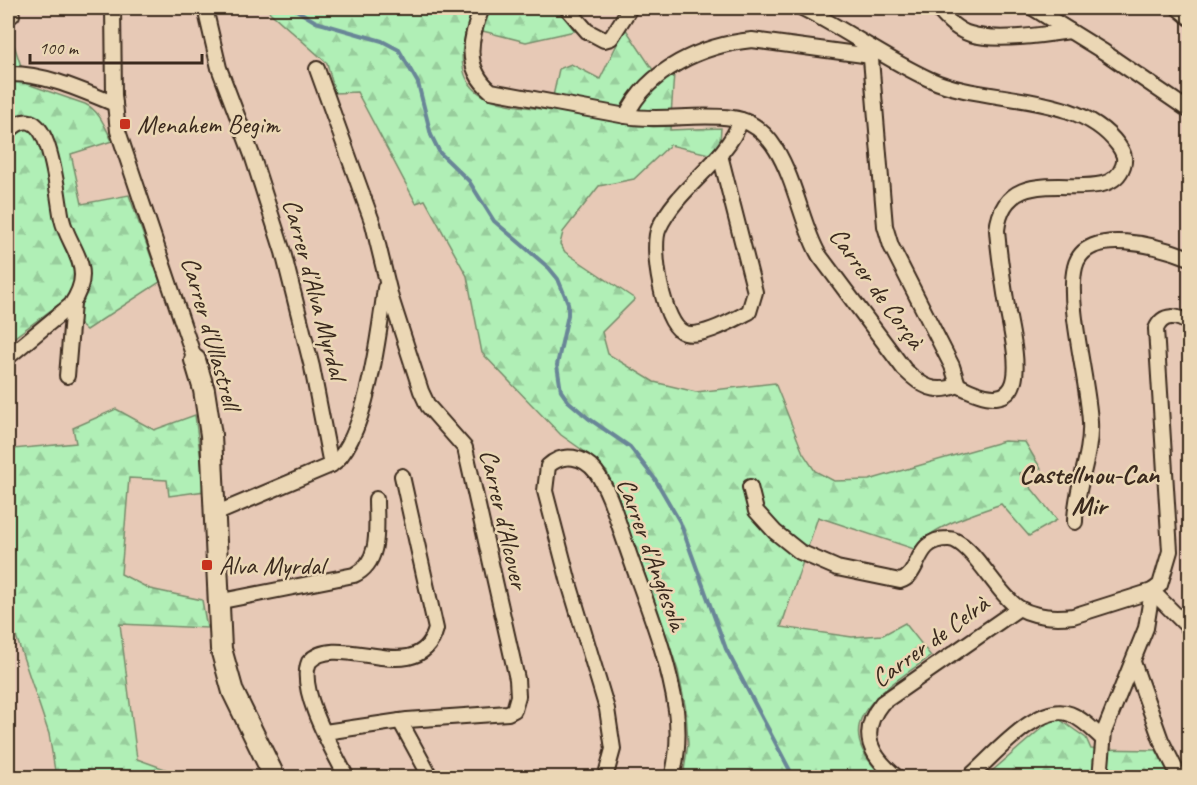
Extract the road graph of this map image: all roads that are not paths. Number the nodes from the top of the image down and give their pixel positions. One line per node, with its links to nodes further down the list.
1 (113, 8): 15 (street, Carrer d'Ullastrell)
2 (205, 8): 29 (street, Carrer d'Alva Myrdal)
3 (482, 8): 17 (street)
4 (567, 8): 5 (street)
5 (630, 8)
6 (802, 8): 12 (street)
7 (937, 8): 11 (street)
8 (1032, 8): 11 (street)
9 (1178, 8): 10 (street)
10 (1190, 18)
11 (1070, 31): 16 (street)
12 (871, 51): 17 (street); 28 (street); 28 (street)
13 (316, 69): 22 (street, Carrer d'Alcover)
14 (8, 74): 15 (street)
15 (115, 104): 26 (street, Carrer d'Ullastrell)
16 (1190, 111)
17 (626, 116): 18 (street, Carrer de Corçà)
18 (741, 120): 20 (street); 28 (street, Carrer de Corçà)
19 (8, 132): 23 (street)
20 (720, 155): 20 (street)
21 (1190, 258): 34 (street)
22 (386, 277): 29 (street); 40 (street, Carrer d'Alcover)
23 (73, 303): 25 (street); 27 (street)
24 (1190, 324): 35 (street)
25 (8, 357)
26 (195, 360): 33 (street, Carrer d'Ullastrell)
27 (67, 376)
28 (958, 385)
29 (331, 465): 33 (street)
30 (402, 476): 41 (street)
31 (750, 487): 37 (street)
32 (376, 499): 36 (street)
33 (215, 514): 36 (street, Carrer d'Ullastrell)
34 (1076, 522)
35 (1152, 591): 37 (street); 38 (street); 39 (street)
36 (217, 602): 43 (street, Carrer d'Ullastrell)
37 (1019, 608): 48 (street, Carrer de Celrà)
38 (1190, 629)
39 (1132, 662): 42 (street); 51 (street)
40 (400, 721): 41 (street, Carrer d'Alcover); 45 (street)
41 (325, 732): 44 (street)
42 (1103, 739): 49 (street); 50 (street)
43 (275, 777)
44 (347, 777)
45 (431, 777)
46 (605, 777): 47 (street, Carrer d'Anglesola)
47 (672, 777)
48 (898, 777)
49 (968, 777)
50 (1100, 777)
51 (1180, 777)

